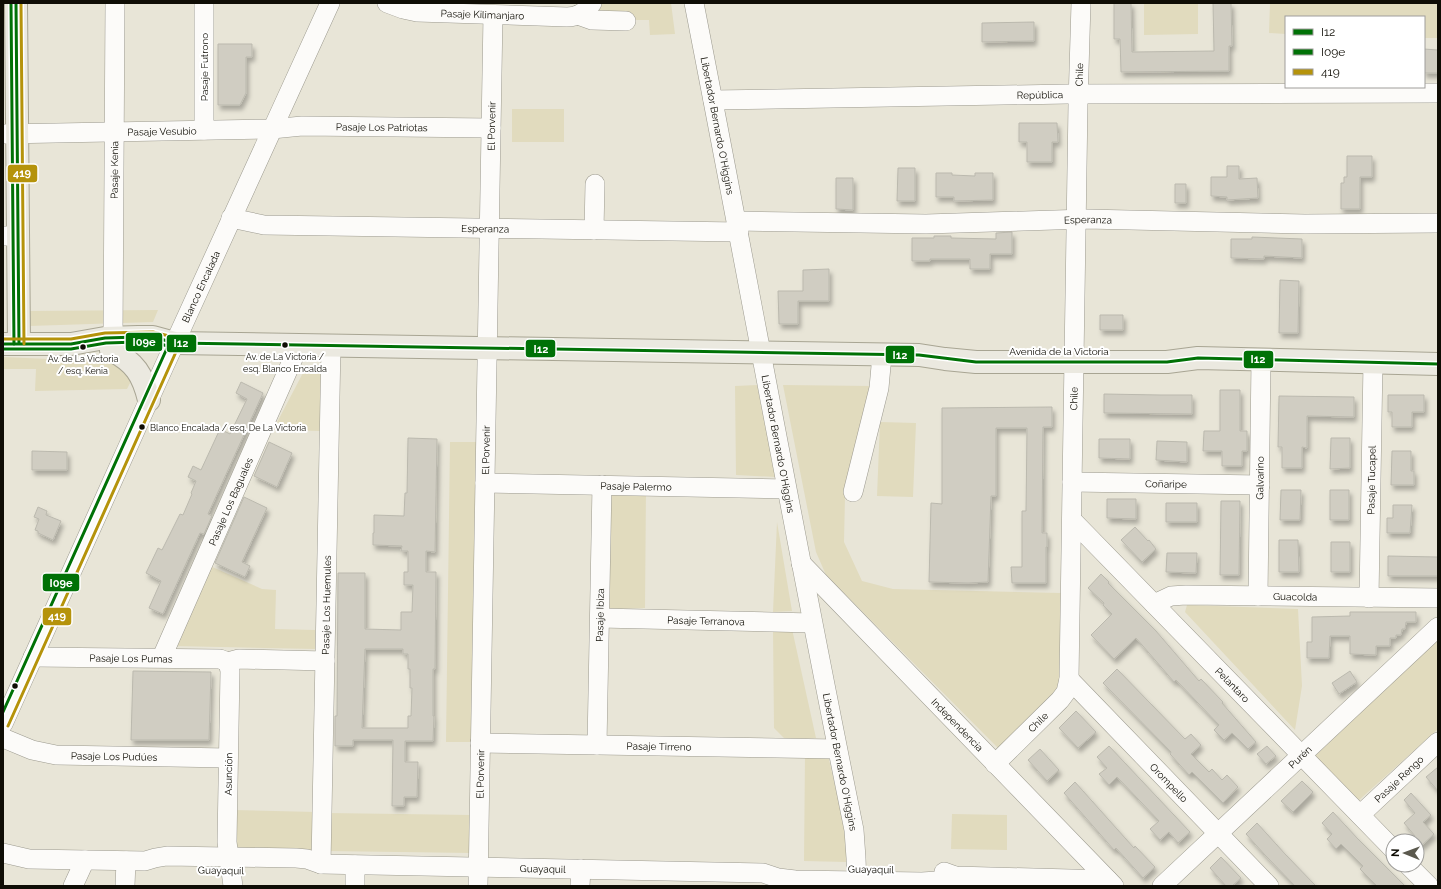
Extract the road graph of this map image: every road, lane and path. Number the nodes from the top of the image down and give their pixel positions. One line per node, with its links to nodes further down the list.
1 (16, 3): 13 (main road)
2 (115, 3): 20 (street, Pasaje Kenia)
3 (204, 3): 19 (street, Pasaje Futrono)
4 (330, 3): 18 (street, Blanco Encalada)
5 (387, 3): 9 (street, Pasaje Kilimanjaro)
6 (592, 3): 11 (street)
7 (694, 3): 16 (street, Libertador Bernardo O'Higgins)
8 (1081, 3): 15 (street, Chile)
9 (470, 8): 10 (street, Pasaje Kilimanjaro)
10 (493, 15): 11 (street, Pasaje Kilimanjaro); 17 (street, El Porvenir)
11 (578, 15): 12 (street, Pasaje Kilimanjaro)
12 (626, 21)
13 (10, 64): 21 (main road)
14 (1438, 93): 15 (street, República)
15 (1079, 94): 16 (street, República); 24 (street, Chile)
16 (713, 100): 26 (street, Libertador Bernardo O'Higgins)
17 (491, 128): 18 (street, Pasaje Los Patriotas); 27 (street, El Porvenir)
18 (272, 129): 19 (street, Pasaje Vesubio); 23 (street, Blanco Encalada)
19 (204, 130): 20 (street, Pasaje Vesubio)
20 (115, 132): 21 (street, Pasaje Vesubio); 32 (street, Pasaje Kenia)
21 (10, 134): 29 (main road)
22 (595, 184): 28 (street)
23 (232, 218): 27 (street, Esperanza); 30 (street, Blanco Encalada)
24 (1076, 219): 25 (street, Esperanza); 26 (street, Esperanza); 38 (street, Chile)
25 (1438, 223)
26 (738, 227): 28 (street, Esperanza); 36 (street, Libertador Bernardo O'Higgins)
27 (489, 228): 28 (street, Esperanza); 35 (street, El Porvenir)
28 (594, 230)
29 (11, 236): 31 (main road)
30 (175, 343): 32 (main road, Avenida de la Victoria); 33 (main road, Avenida de la Victoria); 42 (street, Blanco Encalada)
31 (11, 344): 32 (main road, Avenida de la Victoria)
32 (112, 344): 42 (main road)
33 (299, 345): 34 (main road, Avenida de la Victoria); 59 (street, Pasaje Los Baguales)
34 (331, 345): 35 (main road, Avenida de la Victoria); 60 (street, Pasaje Los Huemules)
35 (487, 348): 36 (main road, Avenida de la Victoria); 44 (street, El Porvenir)
36 (761, 352): 37 (main road, Avenida de la Victoria); 47 (street, Libertador Bernardo O'Higgins)
37 (882, 355): 38 (main road, Avenida de la Victoria); 48 (street)
38 (1074, 356): 39 (main road, Avenida de la Victoria); 43 (street, Chile)
39 (1261, 360): 40 (main road, Avenida de la Victoria); 46 (street, Galvarino)
40 (1373, 362): 41 (main road, Avenida de la Victoria); 52 (street, Pasaje Tucapel)
41 (1438, 364)
42 (149, 400): 58 (street, Blanco Encalada)
43 (1072, 482): 46 (street, Coñaripe); 49 (street, Chile)
44 (485, 483): 45 (street, Pasaje Palermo); 66 (street, El Porvenir)
45 (602, 485): 47 (street, Pasaje Palermo); 55 (street, Pasaje Ibiza)
46 (1260, 485): 51 (street, Galvarino)
47 (786, 489): 50 (street, Libertador Bernardo O'Higgins)
48 (853, 492)
49 (1072, 520): 54 (street, Pelantaro); 62 (street, Chile)
50 (801, 563): 56 (street, Libertador Bernardo O'Higgins); 71 (street, Independencia)
51 (1258, 596): 52 (street, Guacolda); 54 (street, Guacolda)
52 (1369, 598): 53 (street, Guacolda)
53 (1438, 598)
54 (1154, 604): 69 (street, Pelantaro)
55 (600, 618): 56 (street, Pasaje Terranova); 67 (street, Pasaje Ibiza)
56 (812, 623): 68 (street, Libertador Bernardo O'Higgins)
57 (1438, 627): 69 (street, Purén)
58 (33, 657): 59 (street, Pasaje Los Pumas); 63 (street, Blanco Encalada)
59 (162, 657): 61 (street, Pasaje Los Pumas)
60 (325, 661): 61 (street, Pasaje Los Pumas); 78 (street, Pasaje Los Huemules)
61 (228, 662): 70 (street, Asunción)
62 (1069, 679): 71 (street, Chile); 73 (street, Orompello)
63 (5, 716)
64 (3, 738): 70 (street, Pasaje Los Pudúes)
65 (1438, 742): 72 (street, Pasaje Rengo)
66 (480, 743): 67 (street, Pasaje Tirreno); 80 (street, El Porvenir)
67 (597, 745): 68 (street, Pasaje Tirreno)
68 (837, 749): 85 (street, Libertador Bernardo O'Higgins)
69 (1301, 755): 72 (street, Pelantaro); 73 (street, Purén)
70 (228, 758): 81 (street, Asunción)
71 (995, 764): 86 (street, Independencia)
72 (1360, 815): 74 (street, Pelantaro)
73 (1218, 833): 91 (street, Purén); 92 (street, Orompello)
74 (1385, 841)
75 (3, 853): 76 (street, Guayaquil)
76 (85, 860): 77 (street, Guayaquil); 87 (street)
77 (126, 861): 81 (street, Guayaquil); 88 (street)
78 (321, 864): 79 (street, Guayaquil); 81 (street, Guayaquil)
79 (355, 865): 80 (street, Guayaquil); 89 (street)
80 (478, 867): 83 (street, Guayaquil); 90 (street, El Porvenir)
81 (231, 871)
82 (1416, 873): 93 (street)
83 (580, 878): 84 (street, Guayaquil)
84 (685, 879): 85 (street, Guayaquil)
85 (857, 879): 86 (street, Guayaquil)
86 (1108, 884)
87 (73, 886)
88 (125, 886)
89 (355, 886)
90 (478, 886)
91 (1162, 886)
92 (1269, 886)
93 (1429, 886)

